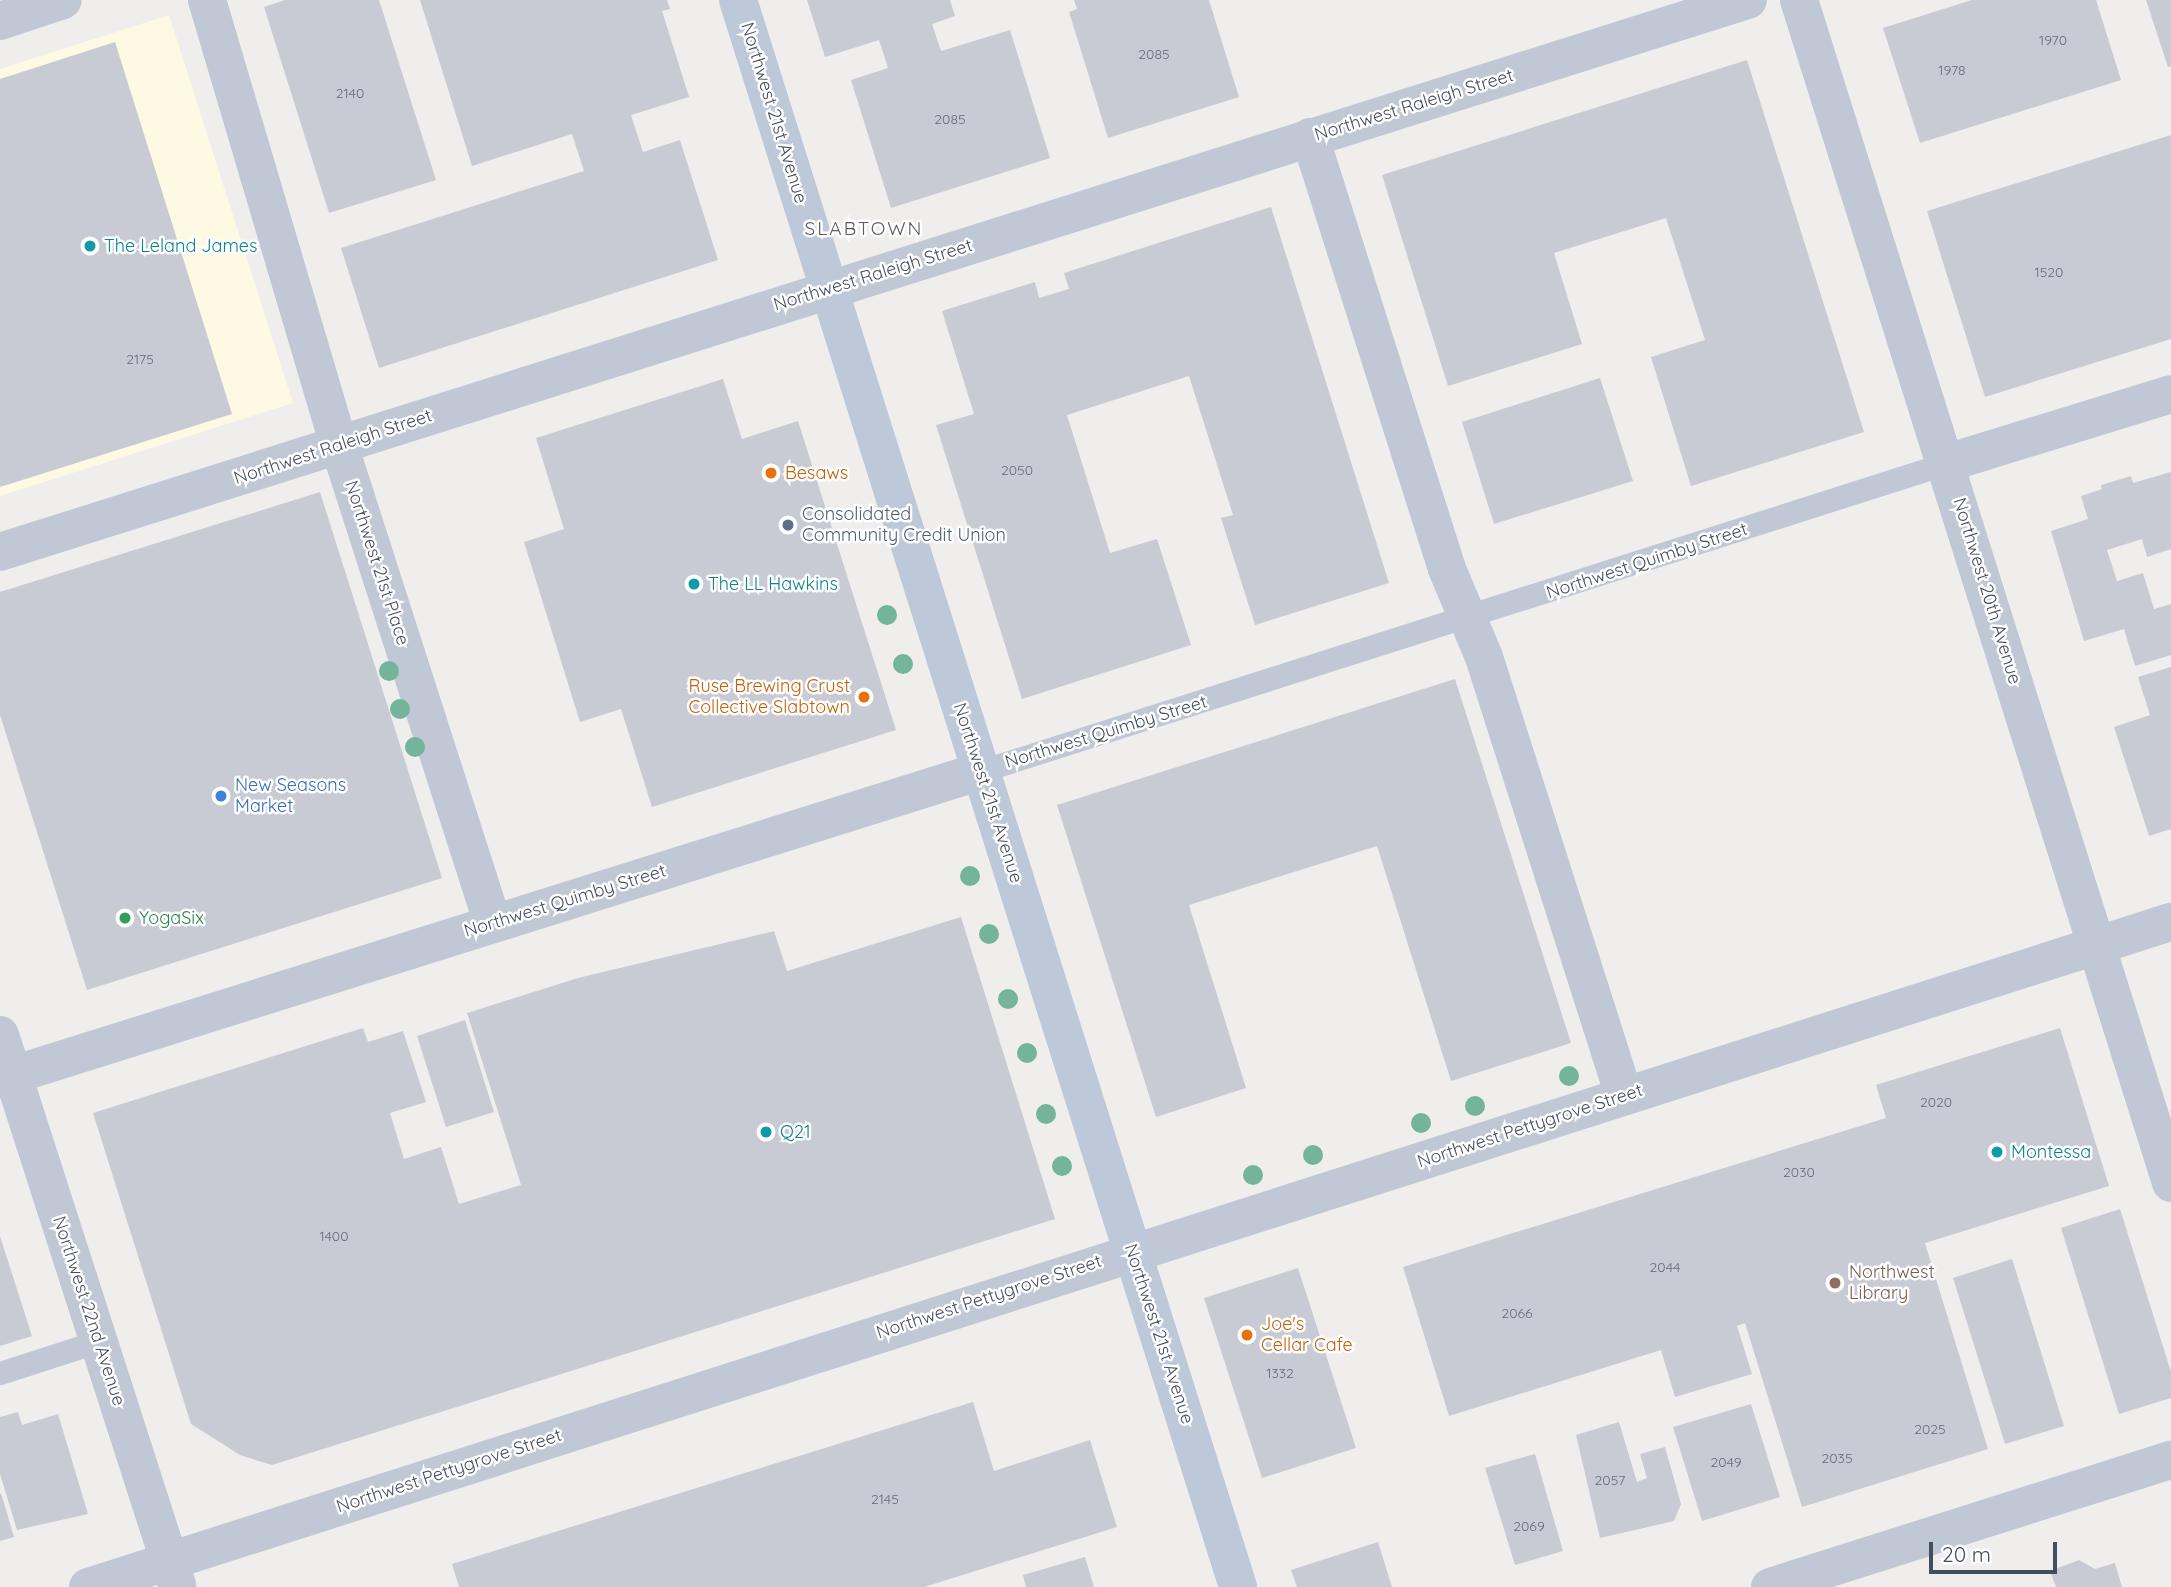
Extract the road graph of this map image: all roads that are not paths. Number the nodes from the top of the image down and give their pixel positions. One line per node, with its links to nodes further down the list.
1 (63, 0): 6 (street)
2 (207, 0): 10 (street, Northwest 21st Place)
3 (738, 0): 8 (street, Northwest 21st Avenue)
4 (1748, 0): 7 (street, Northwest Raleigh Street)
5 (1799, 0): 11 (street, Northwest 20th Avenue)
6 (0, 20)
7 (1310, 137): 8 (street, Northwest Raleigh Street); 13 (street)
8 (829, 289): 10 (street, Northwest Raleigh Street); 14 (street, Northwest 21st Avenue)
9 (2171, 394): 11 (street, Northwest Quimby Street)
10 (340, 445): 12 (street, Northwest Raleigh Street); 16 (street, Northwest 21st Place)
11 (1947, 463): 13 (lane, Northwest Quimby Street); 17 (street, Northwest 20th Avenue)
12 (0, 552)
13 (1468, 619): 14 (lane, Northwest Quimby Street); 20 (street)
14 (981, 771): 16 (street, Northwest Quimby Street); 22 (street, Northwest 21st Avenue)
15 (2171, 922): 17 (street, Northwest Pettygrove Street)
16 (493, 923): 19 (street, Northwest Quimby Street)
17 (2096, 945): 20 (street, Northwest Pettygrove Street); 21 (street, Northwest 20th Avenue)
18 (0, 1035): 19 (street, Northwest 22nd Avenue)
19 (6, 1077): 23 (street, Northwest 22nd Avenue)
20 (1623, 1096): 22 (street, Northwest Pettygrove Street)
21 (2171, 1183)
22 (1132, 1251): 26 (street, Northwest Pettygrove Street); 28 (street, Northwest 21st Avenue)
23 (99, 1341): 24 (lane); 26 (street, Northwest 22nd Avenue)
24 (0, 1373)
25 (2171, 1460): 29 (street)
26 (174, 1575): 27 (street, Northwest Pettygrove Street)
27 (89, 1587)
28 (1238, 1587)
29 (1769, 1587)

